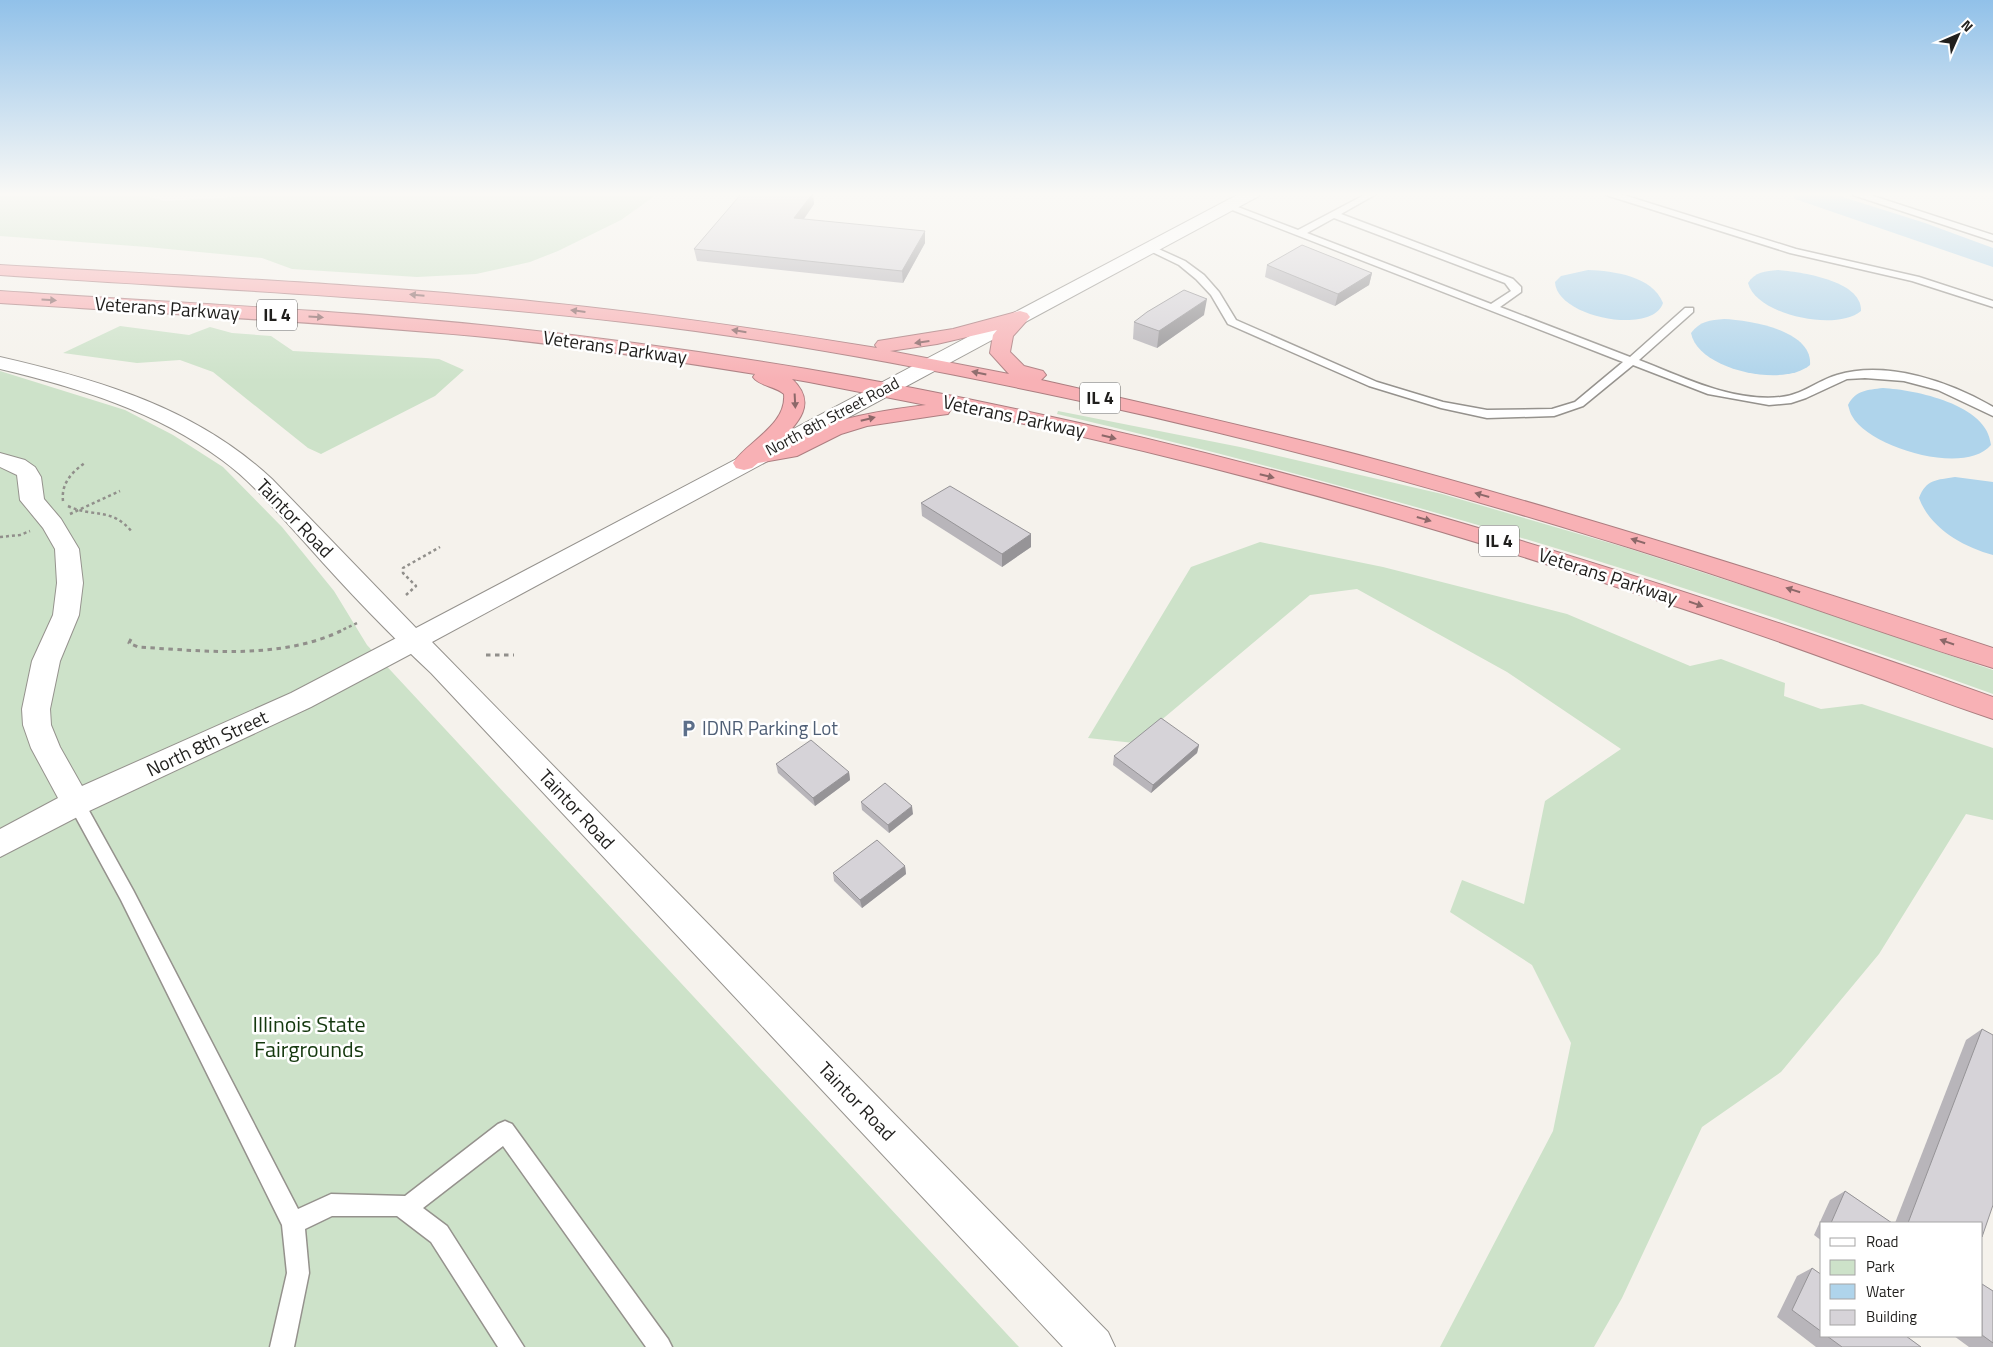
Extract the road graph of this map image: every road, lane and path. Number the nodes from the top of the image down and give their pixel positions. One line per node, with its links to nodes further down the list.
1 (1134, 256): 11 (street, North 8th Street Road)
2 (1155, 256): 16 (lane)
3 (1359, 256): 9 (lane)
4 (1443, 256): 9 (lane)
5 (1813, 256): 8 (lane)
6 (0, 270): 14 (highway, Veterans Parkway / IL 4, one-way to 6)
7 (0, 297): 12 (highway, Veterans Parkway / IL 4, one-way to 12)
8 (1993, 304)
9 (1492, 308): 16 (lane)
10 (1689, 310): 16 (lane)
11 (1020, 317): 14 (highway, one-way to 14); 17 (street, North 8th Street Road); 21 (highway)
12 (498, 332): 13 (highway, Veterans Parkway / IL 4); 17 (highway)
13 (554, 338): 18 (highway, Veterans Parkway / IL 4); 24 (highway, one-way to 24)
14 (788, 339): 17 (highway, Veterans Parkway / IL 4)
15 (0, 362): 36 (street, Taintor Road)
16 (1630, 362): 20 (lane)
17 (933, 364): 18 (street, North 8th Street Road); 21 (highway, Veterans Parkway / IL 4, one-way to 17)
18 (884, 389): 19 (highway, Veterans Parkway / IL 4); 22 (highway); 24 (street, North 8th Street Road)
19 (994, 410): 24 (highway, one-way to 19); 40 (highway, Veterans Parkway / IL 4, one-way to 40)
20 (1993, 412)
21 (1266, 436): 22 (highway, Veterans Parkway / IL 4)
22 (1304, 446): 39 (highway, Veterans Parkway / IL 4, one-way to 22)
23 (0, 460): 41 (street)
24 (750, 460): 36 (street, North 8th Street Road)
25 (86, 462): 27 (path)
26 (120, 491): 27 (path)
27 (79, 510): 28 (path); 30 (path)
28 (66, 516)
29 (33, 530): 31 (path)
30 (132, 532)
31 (0, 537)
32 (440, 547): 33 (path)
33 (406, 595)
34 (356, 623): 35 (path)
35 (131, 639)
36 (413, 641): 41 (street, North 8th Street); 48 (street, Taintor Road)
37 (486, 655): 38 (path)
38 (514, 655)
39 (1993, 658)
40 (1993, 708)
41 (76, 804): 42 (street, North 8th Street); 44 (lane)
42 (0, 844)
43 (405, 1209): 44 (lane); 46 (lane); 47 (lane)
44 (293, 1224): 45 (lane)
45 (282, 1347)
46 (512, 1347)
47 (660, 1347)
48 (1093, 1347)

